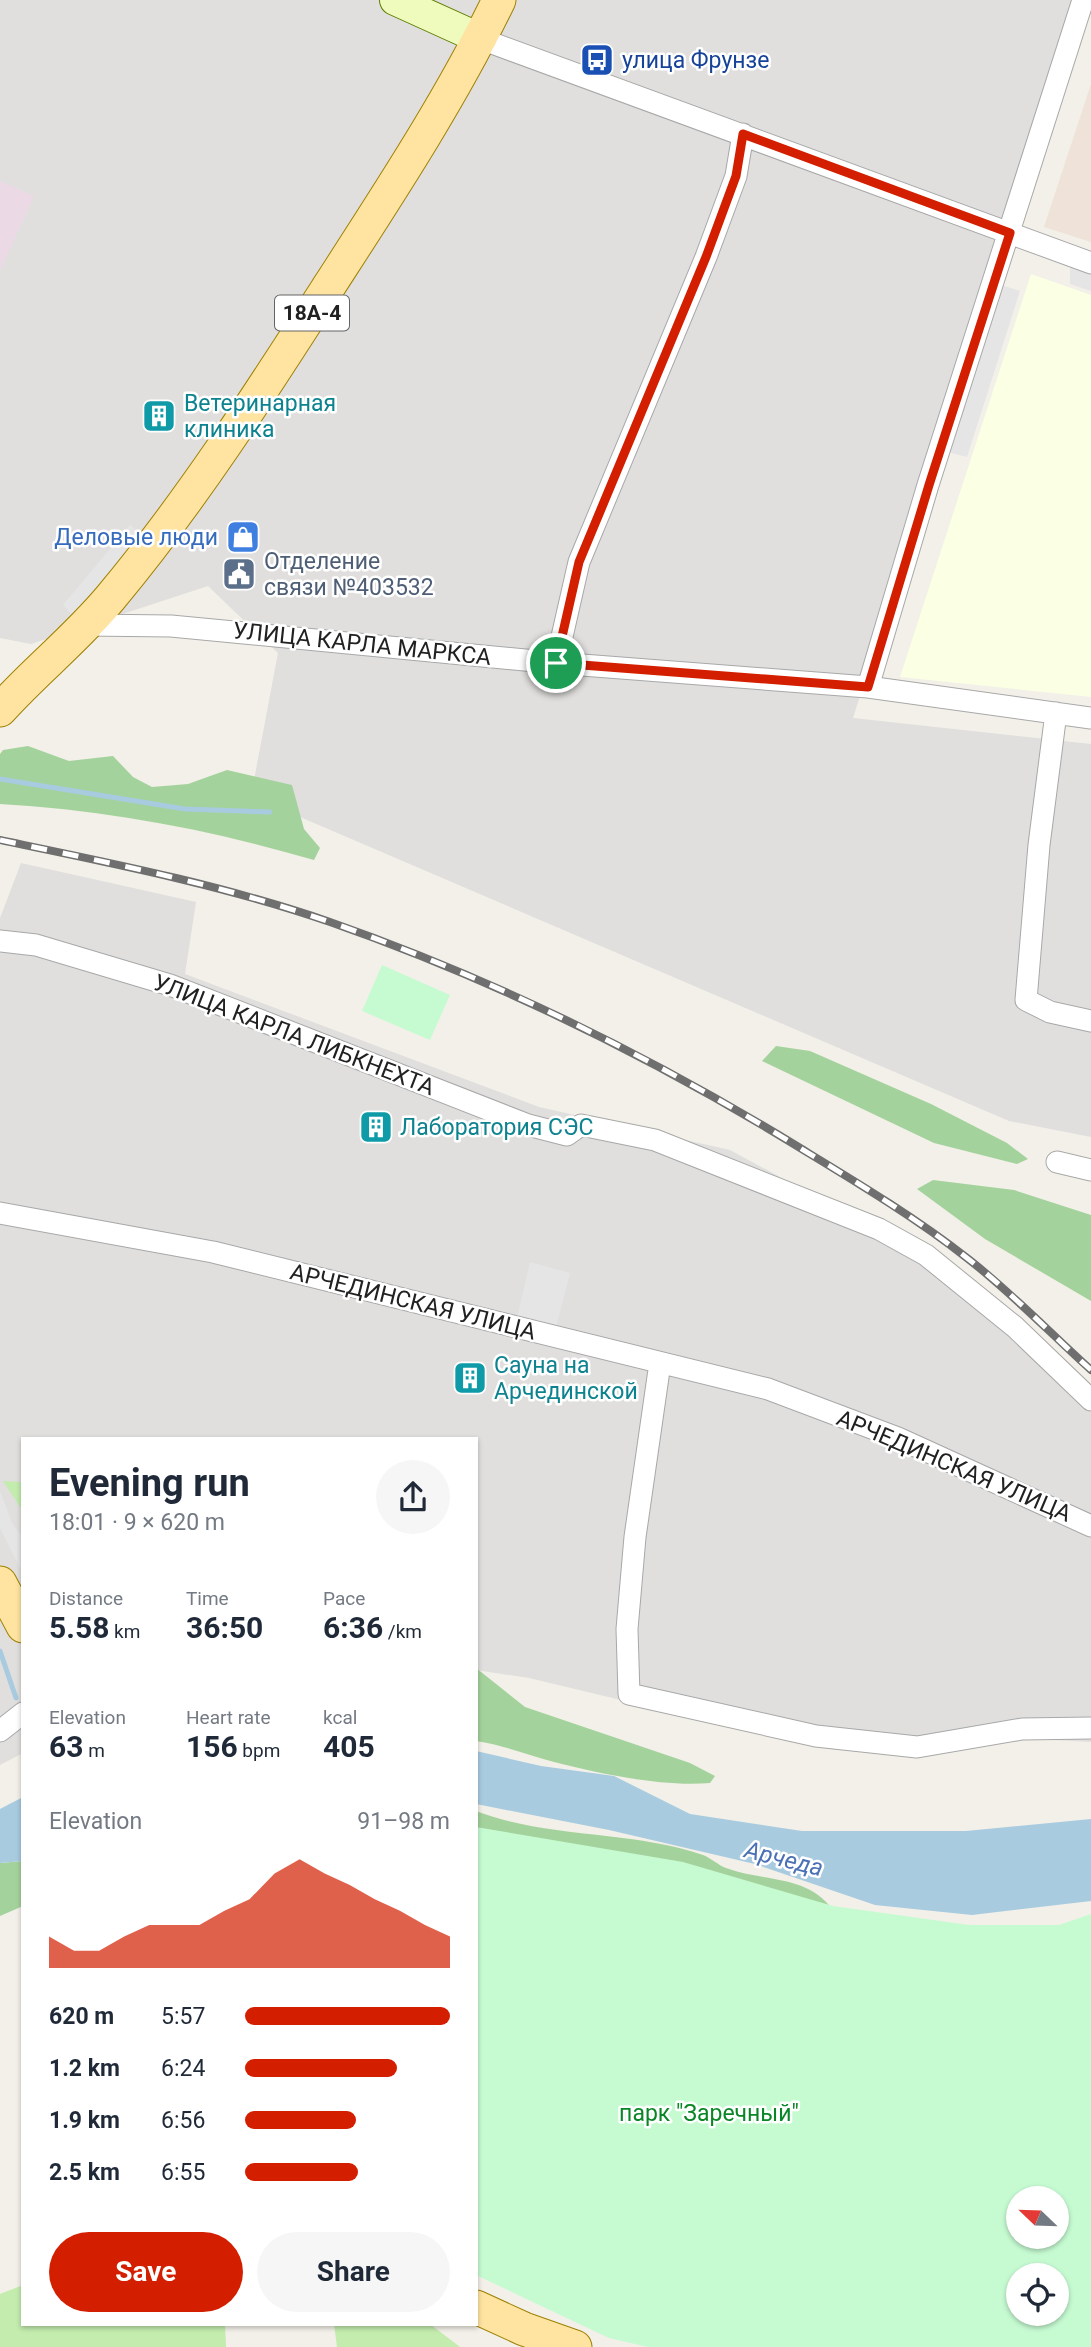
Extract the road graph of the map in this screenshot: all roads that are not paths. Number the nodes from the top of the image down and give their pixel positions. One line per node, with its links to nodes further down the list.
1 (395, 0): 4 (street)
2 (499, 0): 4 (main road, 18А-4)
3 (1083, 0): 6 (street)
4 (481, 39): 5 (street); 8 (main road, 18А-4)
5 (743, 134): 6 (street); 9 (street)
6 (1010, 233): 7 (street); 10 (street)
7 (1091, 263)
8 (86, 625): 9 (street, УЛИЦА КАРЛА МАРКСА); 11 (main road, 18А-4)
9 (556, 663): 10 (street, УЛИЦА КАРЛА МАРКСА)
10 (868, 687): 12 (street, УЛИЦА КАРЛА МАРКСА)
11 (0, 710)
12 (1056, 713): 13 (street, УЛИЦА КАРЛА МАРКСА); 15 (street)
13 (1091, 718)
14 (0, 941): 20 (street, УЛИЦА КАРЛА ЛИБКНЕХТА)
15 (1091, 1021)
16 (1057, 1161): 17 (street)
17 (1091, 1170)
18 (0, 1213): 19 (street, АРЧЕДИНСКАЯ УЛИЦА)
19 (660, 1363): 21 (street, АРЧЕДИНСКАЯ УЛИЦА); 25 (street)
20 (1091, 1400)
21 (1091, 1526)
22 (0, 1583): 23 (main road)
23 (21, 1622)
24 (21, 1715): 26 (street)
25 (1091, 1728)
26 (0, 1731)
27 (478, 2308): 28 (main road)
28 (575, 2347)

